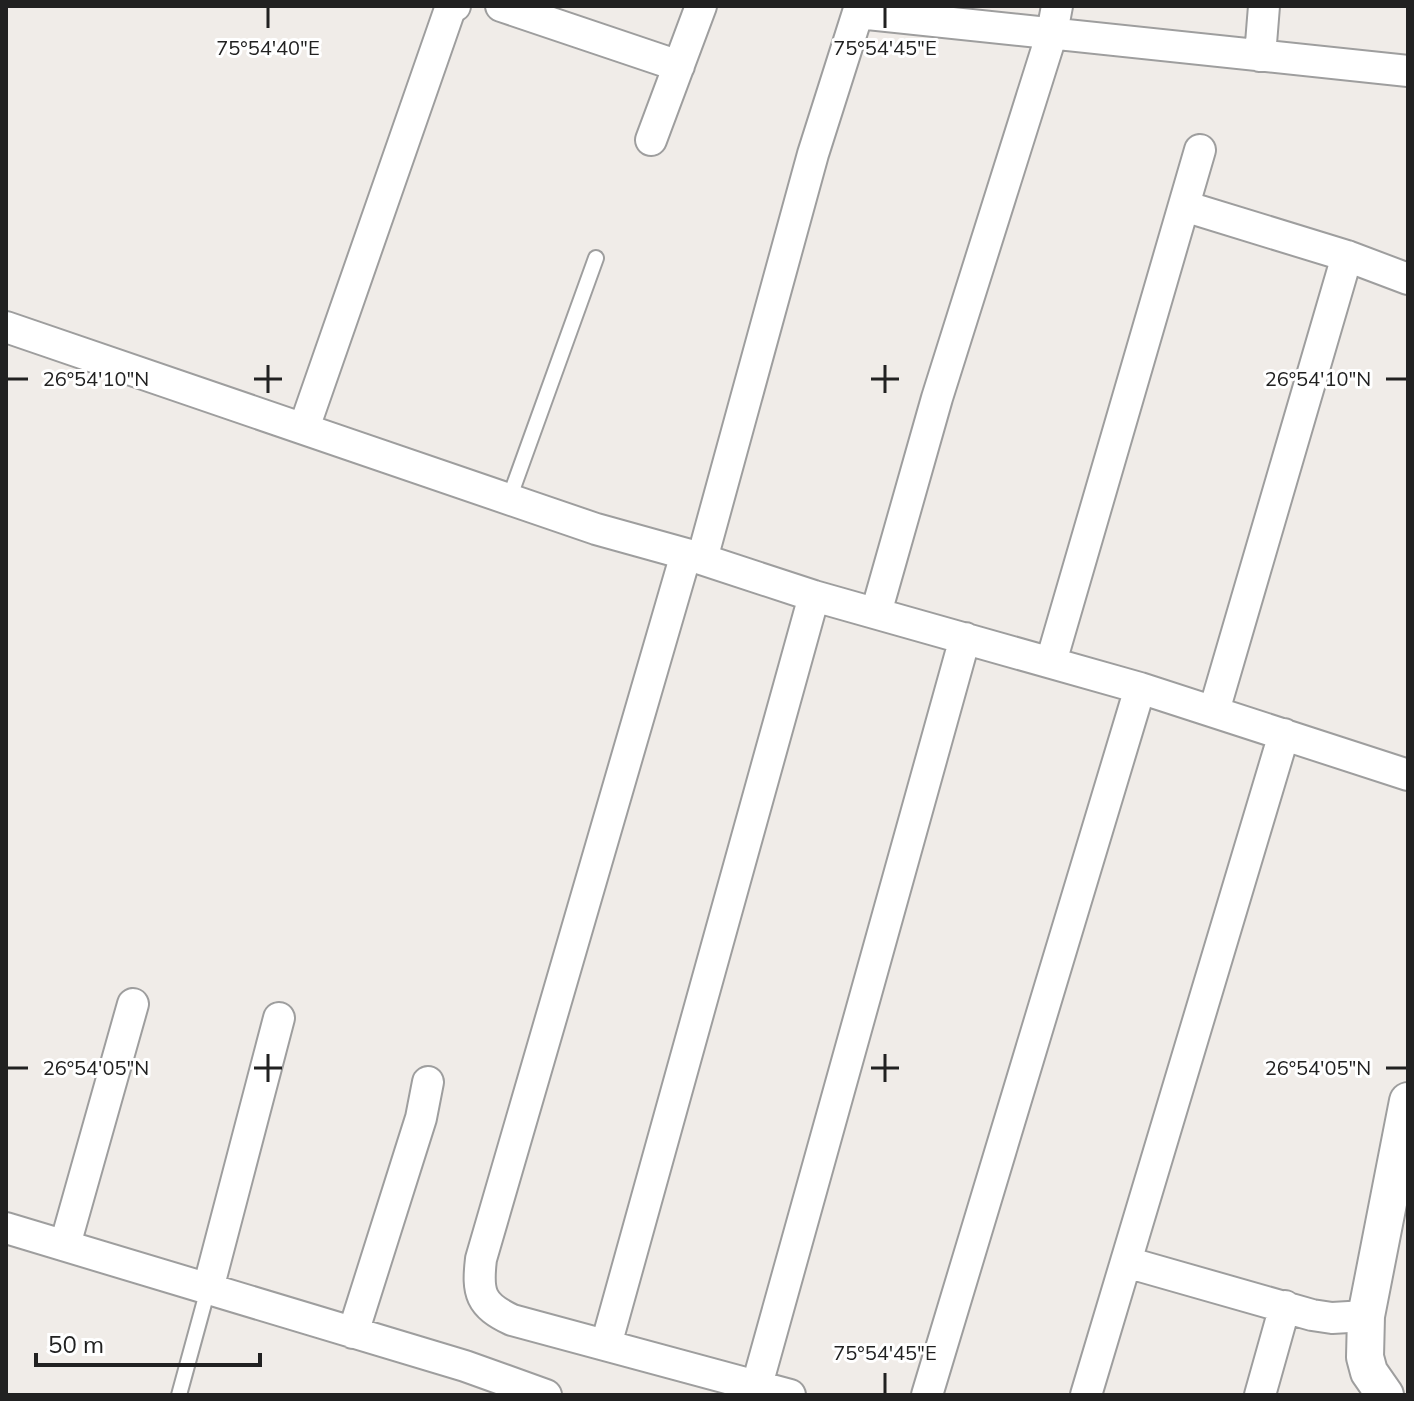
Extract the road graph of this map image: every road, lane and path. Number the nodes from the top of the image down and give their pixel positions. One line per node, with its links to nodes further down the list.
1 (455, 6): 18 (street)
2 (501, 6): 6 (street)
3 (701, 6): 9 (street)
4 (1264, 6): 8 (street)
5 (859, 10): 7 (street); 20 (street)
6 (545, 13): 9 (street)
7 (1055, 19): 8 (street); 22 (street)
8 (1260, 56): 10 (street)
9 (679, 66): 11 (street)
10 (1408, 71)
11 (651, 140)
12 (1200, 150): 13 (street)
13 (1184, 206): 14 (street); 24 (street)
14 (1347, 256): 16 (street); 26 (street)
15 (596, 258): 19 (lane)
16 (1408, 279)
17 (6, 327): 18 (street)
18 (304, 428): 19 (street)
19 (509, 499): 20 (street)
20 (694, 556): 21 (street); 40 (street)
21 (814, 596): 22 (street); 40 (street)
22 (876, 613): 23 (street)
23 (965, 638): 24 (street); 41 (street)
24 (1051, 662): 25 (street)
25 (1140, 688): 26 (street); 45 (street)
26 (1214, 711): 27 (street)
27 (1284, 734): 28 (street); 35 (street)
28 (1408, 775)
29 (133, 1004): 34 (street)
30 (279, 1018): 36 (street)
31 (428, 1082): 39 (street)
32 (1408, 1101): 38 (street)
33 (6, 1228): 34 (street)
34 (65, 1245): 36 (street)
35 (1126, 1262): 37 (street); 46 (street)
36 (208, 1289): 39 (street); 42 (lane)
37 (1285, 1306): 38 (street); 47 (street)
38 (1366, 1316): 48 (street)
39 (353, 1333): 43 (street)
40 (606, 1345): 41 (street)
41 (757, 1385): 44 (street)
42 (179, 1395)
43 (546, 1395)
44 (790, 1395)
45 (927, 1395)
46 (1086, 1395)
47 (1260, 1395)
48 (1385, 1395)

